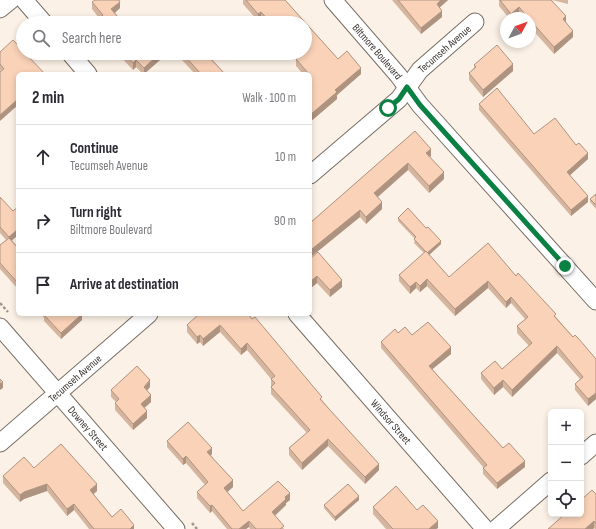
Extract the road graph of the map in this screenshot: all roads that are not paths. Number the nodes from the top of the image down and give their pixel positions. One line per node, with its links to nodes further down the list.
1 (11, 0): 4 (street)
2 (24, 0): 5 (street)
3 (333, 0): 9 (street, Biltmore Boulevard)
4 (0, 9)
5 (38, 16)
6 (475, 22): 9 (street, Tecumseh Avenue)
7 (76, 60): 8 (street)
8 (86, 72)
9 (407, 87): 10 (street, Tecumseh Avenue); 11 (street, Biltmore Boulevard)
10 (312, 173)
11 (596, 301)
12 (147, 316): 15 (street, Tecumseh Avenue)
13 (299, 316): 21 (street, Windsor Street)
14 (0, 327): 15 (street, Downey Street)
15 (57, 393): 16 (street, Tecumseh Avenue); 20 (street, Downey Street)
16 (0, 443)
17 (596, 443): 18 (street)
18 (584, 453)
19 (548, 484): 22 (street)
20 (176, 529)
21 (485, 529)
22 (496, 529)

